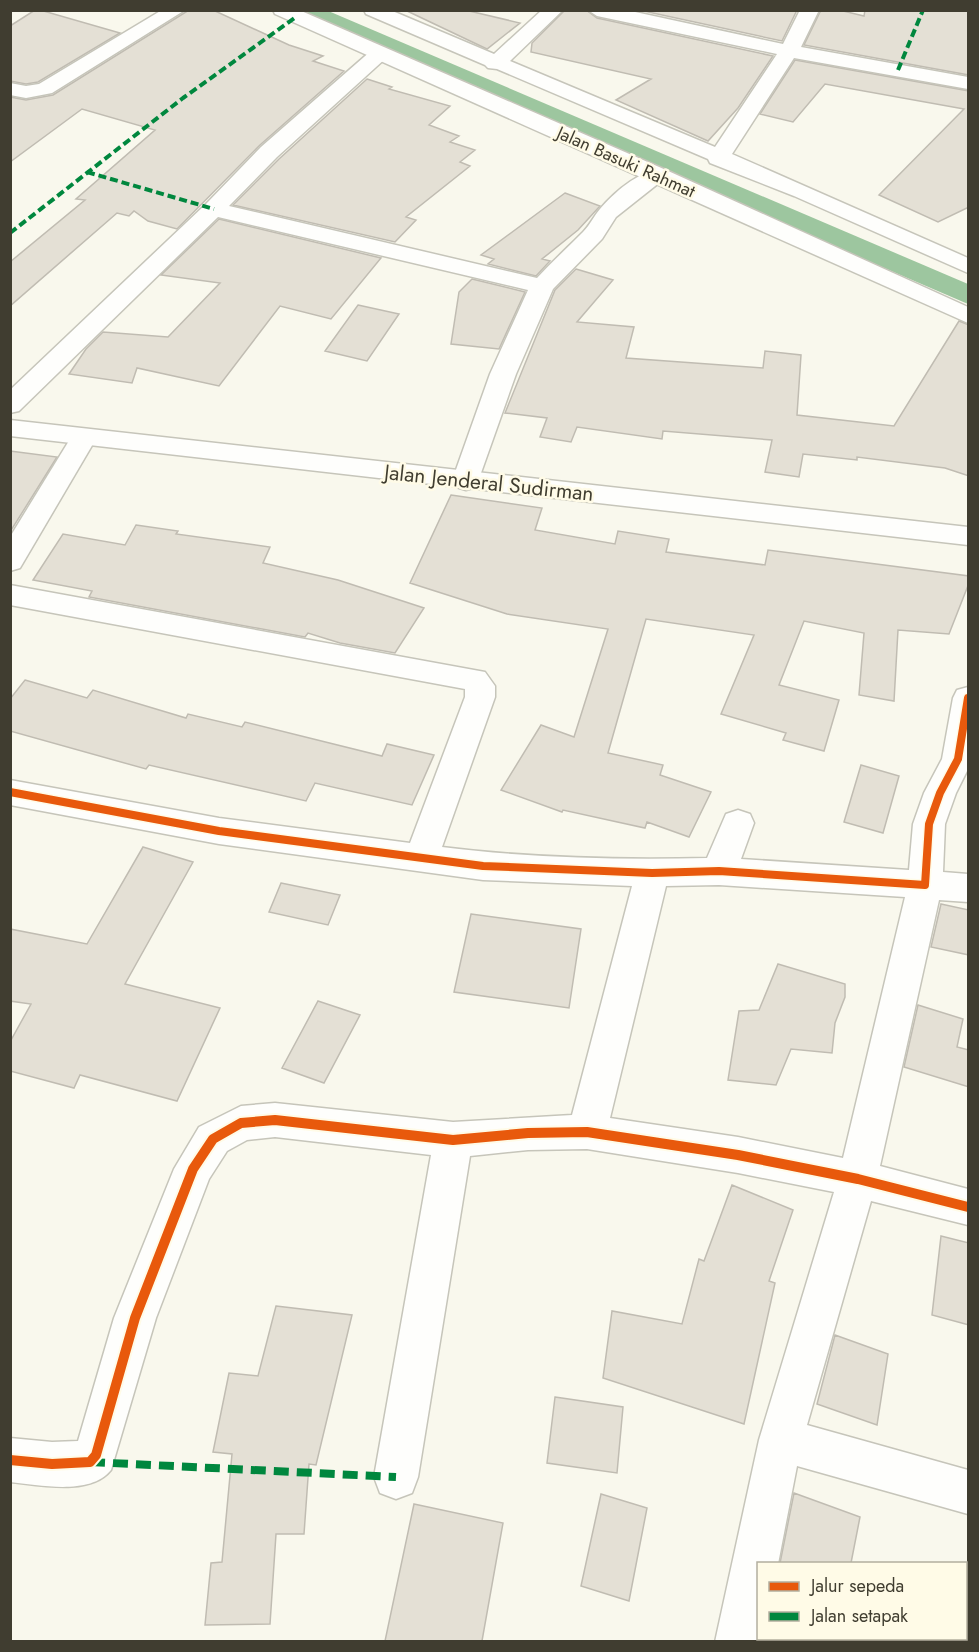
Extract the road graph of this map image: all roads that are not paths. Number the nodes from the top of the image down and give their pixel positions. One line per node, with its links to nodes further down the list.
1 (176, 10): 11 (main road)
2 (282, 10): 8 (main road, Jalan Basuki Rahmat)
3 (373, 10): 9 (main road)
4 (554, 10): 9 (main road)
5 (597, 10): 7 (main road)
6 (810, 10): 7 (main road)
7 (789, 51): 10 (main road); 12 (main road)
8 (379, 54): 13 (main road, Jalan Basuki Rahmat); 14 (main road)
9 (495, 64): 12 (main road)
10 (969, 83)
11 (10, 89)
12 (718, 158): 15 (main road)
13 (658, 176): 16 (main road); 17 (main road, Jalan Basuki Rahmat)
14 (214, 209): 16 (main road); 18 (main road)
15 (969, 266)
16 (542, 286): 21 (main road)
17 (966, 313)
18 (10, 405)
19 (10, 428): 20 (main road, Jalan Jenderal Sudirman)
20 (84, 437): 21 (main road, Jalan Jenderal Sudirman); 23 (main road)
21 (466, 481): 22 (main road, Jalan Jenderal Sudirman)
22 (969, 536)
23 (10, 561)
24 (10, 595): 28 (main road)
25 (969, 698): 31 (main road)
26 (10, 792): 28 (main road)
27 (738, 823): 29 (main road)
28 (421, 858): 30 (main road)
29 (719, 871): 30 (main road); 31 (main road)
30 (652, 873): 33 (main road)
31 (925, 885): 32 (main road); 35 (main road)
32 (969, 888)
33 (587, 1132): 34 (main road); 35 (main road)
34 (453, 1140): 38 (main road); 39 (main road)
35 (858, 1179): 36 (main road); 37 (main road)
36 (969, 1207)
37 (781, 1440): 40 (main road); 41 (main road)
38 (10, 1460)
39 (396, 1477)
40 (969, 1492)
41 (738, 1641)

